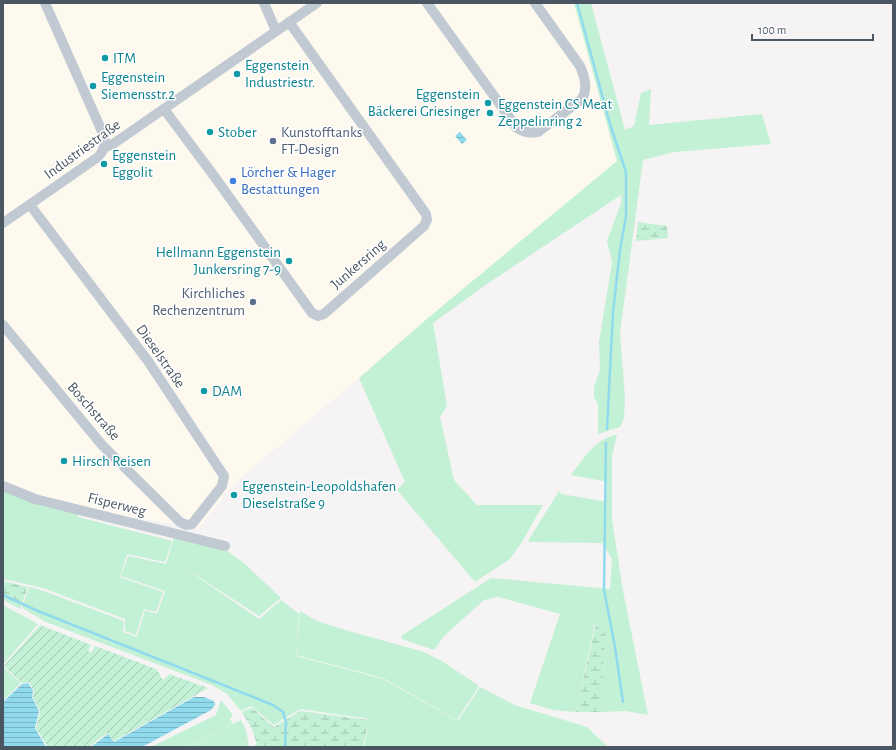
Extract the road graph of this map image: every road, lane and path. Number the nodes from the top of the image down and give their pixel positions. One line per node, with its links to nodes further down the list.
1 (45, 3): 9 (street)
2 (264, 3): 7 (street)
3 (317, 3): 6 (street, Industriestraße)
4 (427, 3): 5 (street)
5 (535, 3)
6 (289, 22): 7 (street, Industriestraße); 8 (street, Junkersring)
7 (276, 31): 8 (street, Industriestraße)
8 (164, 109): 9 (street, Industriestraße)
9 (105, 147): 10 (street, Industriestraße)
10 (30, 205): 11 (street, Industriestraße); 14 (street, Dieselstraße)
11 (3, 223)
12 (3, 325): 14 (street, Boschstraße)
13 (3, 486): 15 (street, Fisperweg)
14 (186, 525)
15 (226, 546)

